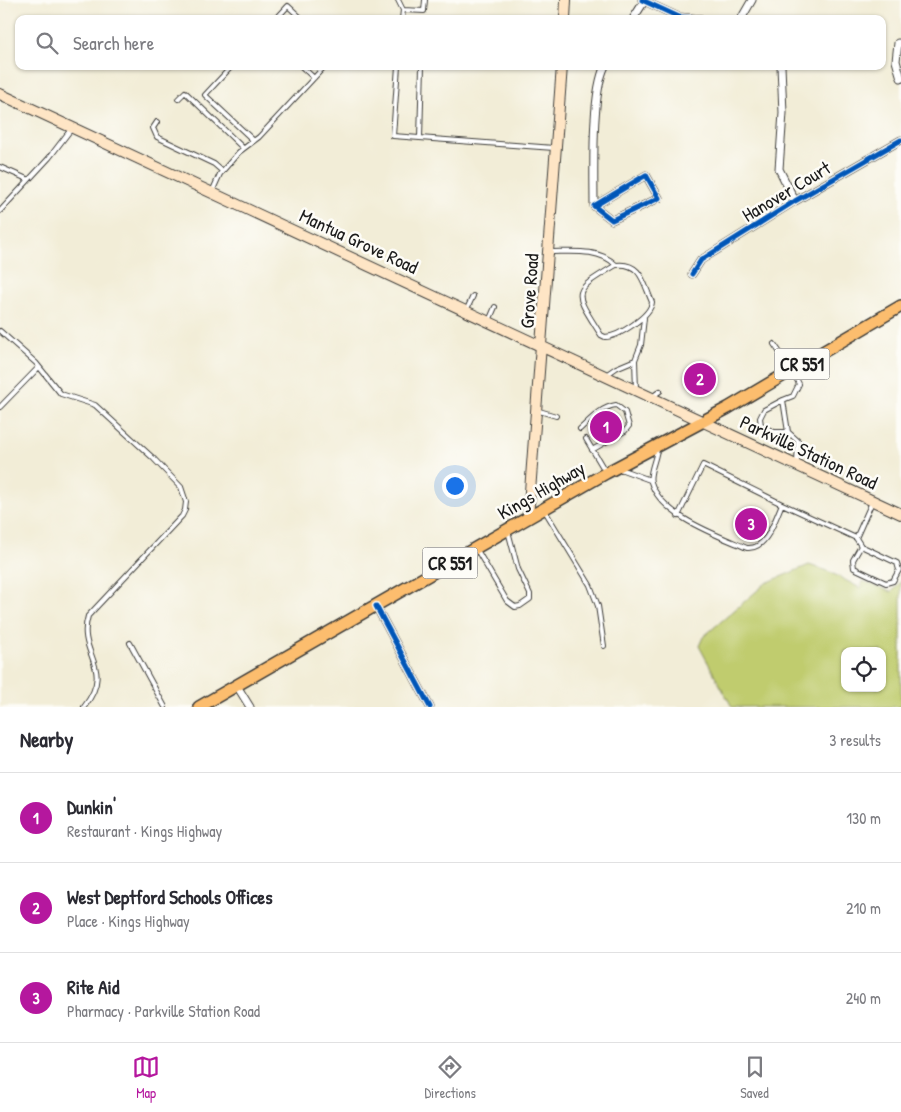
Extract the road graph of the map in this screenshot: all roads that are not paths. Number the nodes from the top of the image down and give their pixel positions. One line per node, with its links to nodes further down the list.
1 (398, 0): 6 (lane)
2 (425, 0): 7 (lane)
3 (566, 0): 11 (main road)
4 (644, 0): 12 (street); 13 (street)
5 (752, 0): 14 (street)
6 (402, 10): 7 (lane); 10 (lane)
7 (424, 12)
8 (280, 15): 9 (lane)
9 (298, 15)
10 (402, 15)
11 (565, 15)
12 (635, 15)
13 (674, 15)
14 (743, 15)
15 (898, 43): 25 (street)
16 (228, 70): 32 (lane)
17 (306, 70): 24 (lane)
18 (321, 70): 24 (lane)
19 (398, 70): 30 (lane)
20 (422, 70): 30 (lane)
21 (562, 70): 34 (main road, Grove Road)
22 (603, 70): 40 (street)
23 (781, 70): 39 (street)
24 (314, 78): 32 (lane)
25 (901, 78)
26 (0, 94): 29 (main road, Mantua Grove Road)
27 (178, 99): 33 (lane)
28 (157, 122): 36 (lane)
29 (72, 128): 37 (lane); 38 (main road, Mantua Grove Road)
30 (420, 138): 34 (lane)
31 (901, 140): 39 (street, Hanover Court)
32 (254, 141): 33 (lane)
33 (243, 148): 36 (lane)
34 (556, 148): 42 (main road, Grove Road)
35 (0, 168): 37 (lane)
36 (222, 171): 38 (lane)
37 (27, 179): 41 (lane)
38 (212, 192): 48 (main road, Mantua Grove Road)
39 (795, 201): 44 (street, Hanover Court)
40 (594, 206): 40 (street)
41 (0, 210)
42 (549, 252): 43 (lane); 53 (main road, Grove Road)
43 (616, 265): 49 (lane); 49 (lane)
44 (692, 274)
45 (473, 296): 48 (lane)
46 (901, 306): 56 (main road, Kings Highway / CR 551)
47 (495, 307): 50 (lane)
48 (466, 311): 50 (main road, Mantua Grove Road)
49 (644, 318): 54 (lane)
50 (489, 322): 53 (main road, Mantua Grove Road)
51 (1, 333): 55 (lane)
52 (774, 344): 56 (lane)
53 (542, 347): 57 (main road, Mantua Grove Road); 63 (main road, Grove Road)
54 (635, 360): 57 (lane); 59 (lane)
55 (39, 367): 62 (lane); 88 (lane)
56 (792, 370): 61 (lane); 65 (main road, Kings Highway / CR 551)
57 (604, 377): 59 (main road, Mantua Grove Road)
58 (660, 390): 60 (lane)
59 (636, 392): 60 (main road, Mantua Grove Road)
60 (649, 399): 65 (main road, Mantua Grove Road)
61 (783, 400): 67 (lane); 67 (lane)
62 (0, 406)
63 (536, 410): 64 (lane); 79 (main road, Grove Road)
64 (556, 416)
65 (702, 421): 69 (main road, Kings Highway / CR 551); 71 (main road, Parkville Station Road)
66 (580, 429): 70 (lane)
67 (788, 432): 71 (lane)
68 (586, 439): 70 (lane)
69 (657, 446): 72 (main road, Kings Highway / CR 551); 73 (lane)
70 (592, 450): 72 (lane)
71 (797, 466): 74 (main road, Parkville Station Road)
72 (611, 470): 73 (lane); 76 (main road, Kings Highway / CR 551)
73 (650, 480): 78 (lane)
74 (873, 501): 77 (main road, Parkville Station Road); 81 (lane)
75 (782, 504): 78 (lane); 78 (lane); 81 (lane)
76 (544, 509): 79 (main road, Kings Highway / CR 551); 86 (lane)
77 (901, 514)
78 (678, 516)
79 (528, 518): 80 (main road, Kings Highway / CR 551)
80 (508, 530): 83 (main road, Kings Highway / CR 551); 83 (lane)
81 (856, 538): 82 (lane)
82 (861, 546): 82 (lane)
83 (476, 548): 84 (main road, Kings Highway / CR 551)
84 (376, 606): 87 (main road, Kings Highway / CR 551); 92 (street)
85 (130, 643): 89 (lane)
86 (604, 646)
87 (237, 686): 90 (main road, Kings Highway / CR 551); 91 (street)
88 (84, 707)
89 (165, 707)
90 (200, 707)
91 (250, 707)
92 (430, 707)

